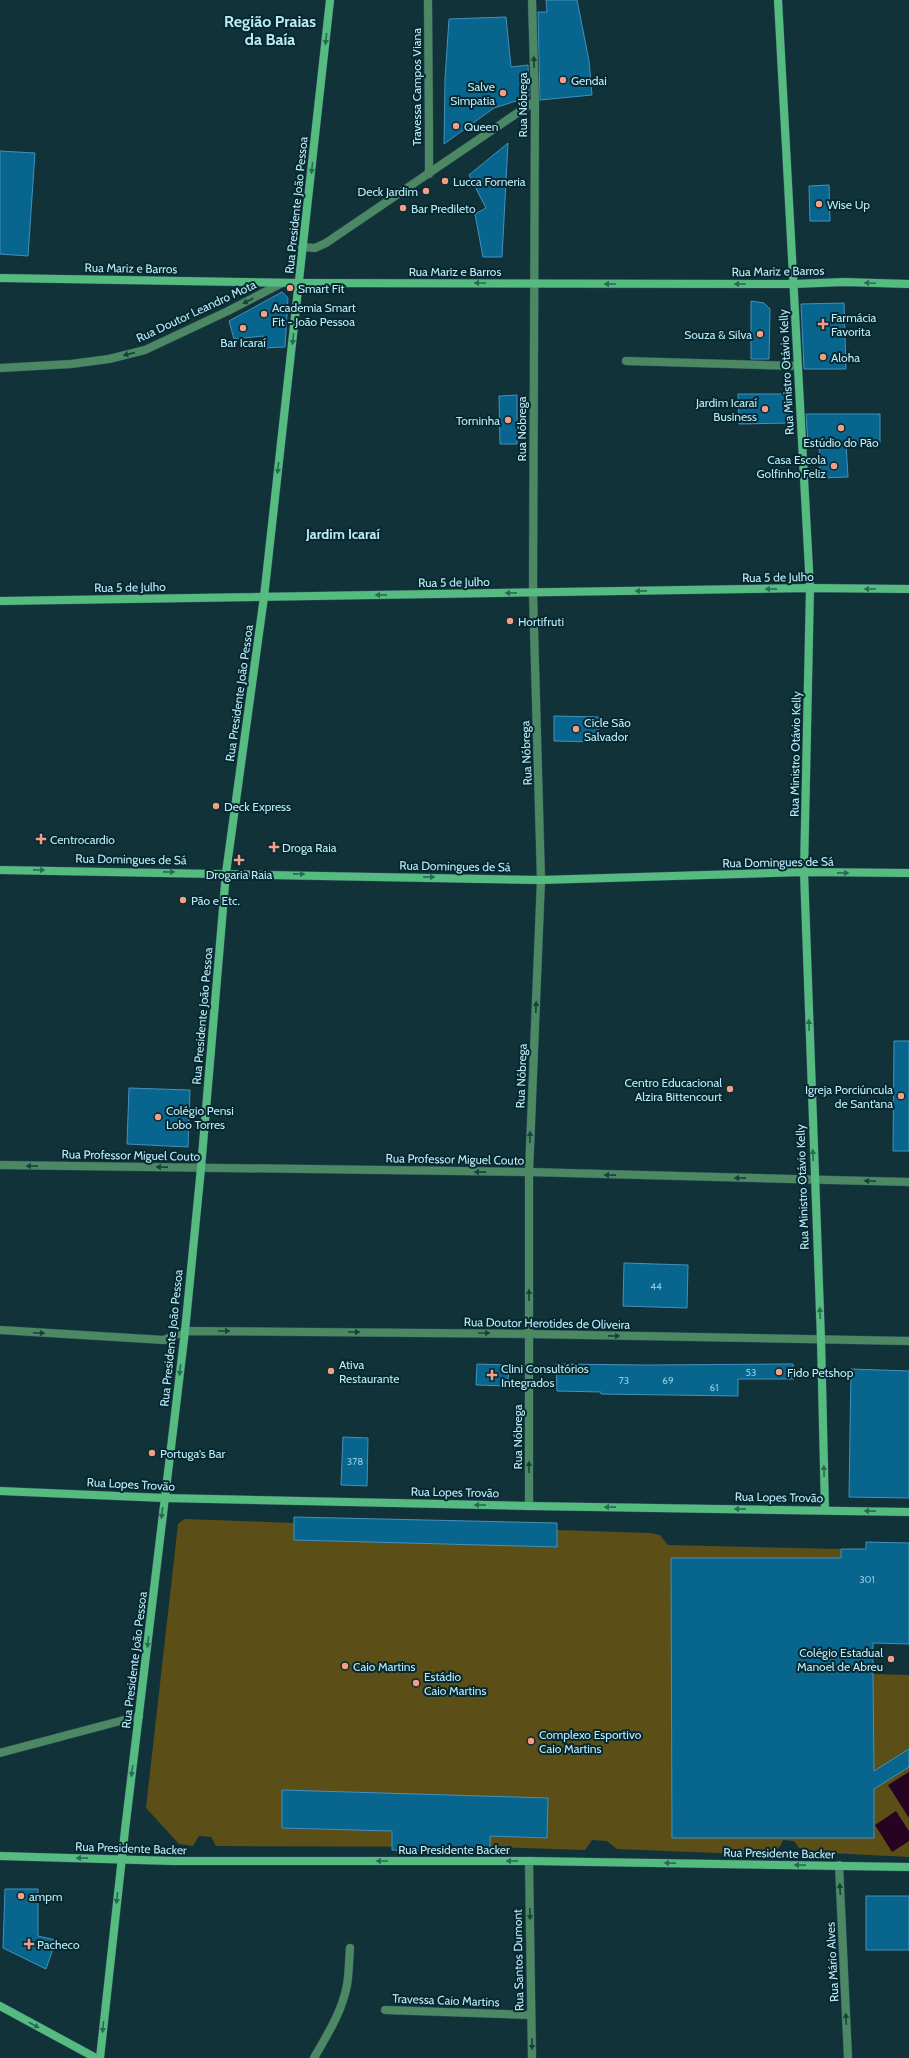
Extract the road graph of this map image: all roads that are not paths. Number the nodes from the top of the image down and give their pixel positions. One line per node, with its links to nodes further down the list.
1 (330, 0): 7 (street, Rua Presidente João Pessoa, one-way to 7)
2 (428, 0): 6 (street, Travessa Campos Viana)
3 (532, 0): 5 (street, Rua Nóbrega, one-way to 3)
4 (778, 0): 12 (street, Rua Ministro Otávio Kelly)
5 (535, 101): 6 (street); 11 (street, Rua Nóbrega)
6 (429, 174): 7 (street)
7 (302, 247): 10 (street, Rua Presidente João Pessoa)
8 (0, 278): 9 (street, Rua Mariz e Barros)
9 (282, 282): 10 (street, Rua Mariz e Barros); 16 (street, Rua Doutor Leandro Mota, one-way to 16)
10 (299, 283): 11 (street, Rua Mariz e Barros, one-way to 10); 20 (street, Rua Presidente João Pessoa, one-way to 20)
11 (533, 284): 12 (street, Rua Mariz e Barros, one-way to 11); 19 (street, Rua Nóbrega)
12 (794, 284): 13 (street, Rua Mariz e Barros, one-way to 12); 15 (street, Rua Ministro Otávio Kelly)
13 (909, 284)
14 (626, 361): 15 (street)
15 (798, 366): 17 (street, Rua Ministro Otávio Kelly)
16 (0, 368)
17 (810, 588): 18 (street, Rua 5 de Julho, one-way to 17); 19 (street, Rua 5 de Julho, one-way to 19); 23 (street, Rua Ministro Otávio Kelly)
18 (909, 589)
19 (533, 593): 20 (street, Rua 5 de Julho, one-way to 20); 26 (street, Rua Nóbrega)
20 (264, 597): 21 (street, Rua 5 de Julho); 24 (street, Rua Presidente João Pessoa)
21 (0, 601)
22 (0, 870): 24 (street, Rua Domingues de Sá, one-way to 24)
23 (804, 872): 25 (street, Rua Domingues de Sá, one-way to 25); 26 (street, Rua Domingues de Sá); 30 (street, Rua Ministro Otávio Kelly, one-way to 23)
24 (226, 873): 26 (street, Rua Domingues de Sá, one-way to 26); 28 (street, Rua Presidente João Pessoa)
25 (909, 873)
26 (541, 880): 29 (street, Rua Nóbrega, one-way to 26)
27 (0, 1165): 28 (street, Rua Professor Miguel Couto, one-way to 27)
28 (201, 1168): 29 (street, Rua Professor Miguel Couto, one-way to 28); 33 (street, Rua Presidente João Pessoa)
29 (528, 1172): 30 (street, Rua Professor Miguel Couto, one-way to 29); 34 (street, Rua Nóbrega, one-way to 29)
30 (814, 1180): 31 (street, Rua Professor Miguel Couto, one-way to 30); 35 (street, Rua Ministro Otávio Kelly, one-way to 30)
31 (909, 1182)
32 (0, 1330): 33 (street, one-way to 33)
33 (185, 1331): 34 (street, Rua Doutor Herotides de Oliveira, one-way to 34); 38 (street, Rua Presidente João Pessoa, one-way to 38)
34 (529, 1334): 35 (street, Rua Doutor Herotides de Oliveira, one-way to 35); 39 (street, Rua Nóbrega, one-way to 34)
35 (821, 1340): 36 (street, Rua Doutor Herotides de Oliveira); 40 (street, Rua Ministro Otávio Kelly, one-way to 35)
36 (909, 1341)
37 (0, 1491): 38 (street, Rua Lopes Trovão)
38 (164, 1498): 39 (street, Rua Lopes Trovão, one-way to 38); 42 (street, Rua Presidente João Pessoa, one-way to 42)
39 (530, 1506): 40 (street, Rua Lopes Trovão, one-way to 39)
40 (824, 1510): 41 (street, Rua Lopes Trovão, one-way to 40)
41 (909, 1512)
42 (139, 1716): 43 (street); 45 (street, Rua Presidente João Pessoa, one-way to 45)
43 (0, 1753)
44 (0, 1856): 45 (street, Rua Presidente Backer, one-way to 44)
45 (121, 1859): 46 (street, Rua Presidente Backer, one-way to 45); 54 (street, Rua Presidente João Pessoa, one-way to 54)
46 (529, 1861): 47 (street, Rua Presidente Backer, one-way to 46); 52 (street, Rua Santos Dumont, one-way to 52)
47 (839, 1865): 48 (street, Rua Presidente Backer); 57 (street, Rua Mário Alves, one-way to 47)
48 (909, 1867)
49 (350, 1948): 55 (street)
50 (0, 2006): 53 (street, one-way to 53)
51 (385, 2010): 52 (street, Travessa Caio Martins)
52 (531, 2015): 56 (street, Rua Santos Dumont, one-way to 56)
53 (96, 2058)
54 (100, 2058)
55 (314, 2058)
56 (532, 2058)
57 (848, 2058)

